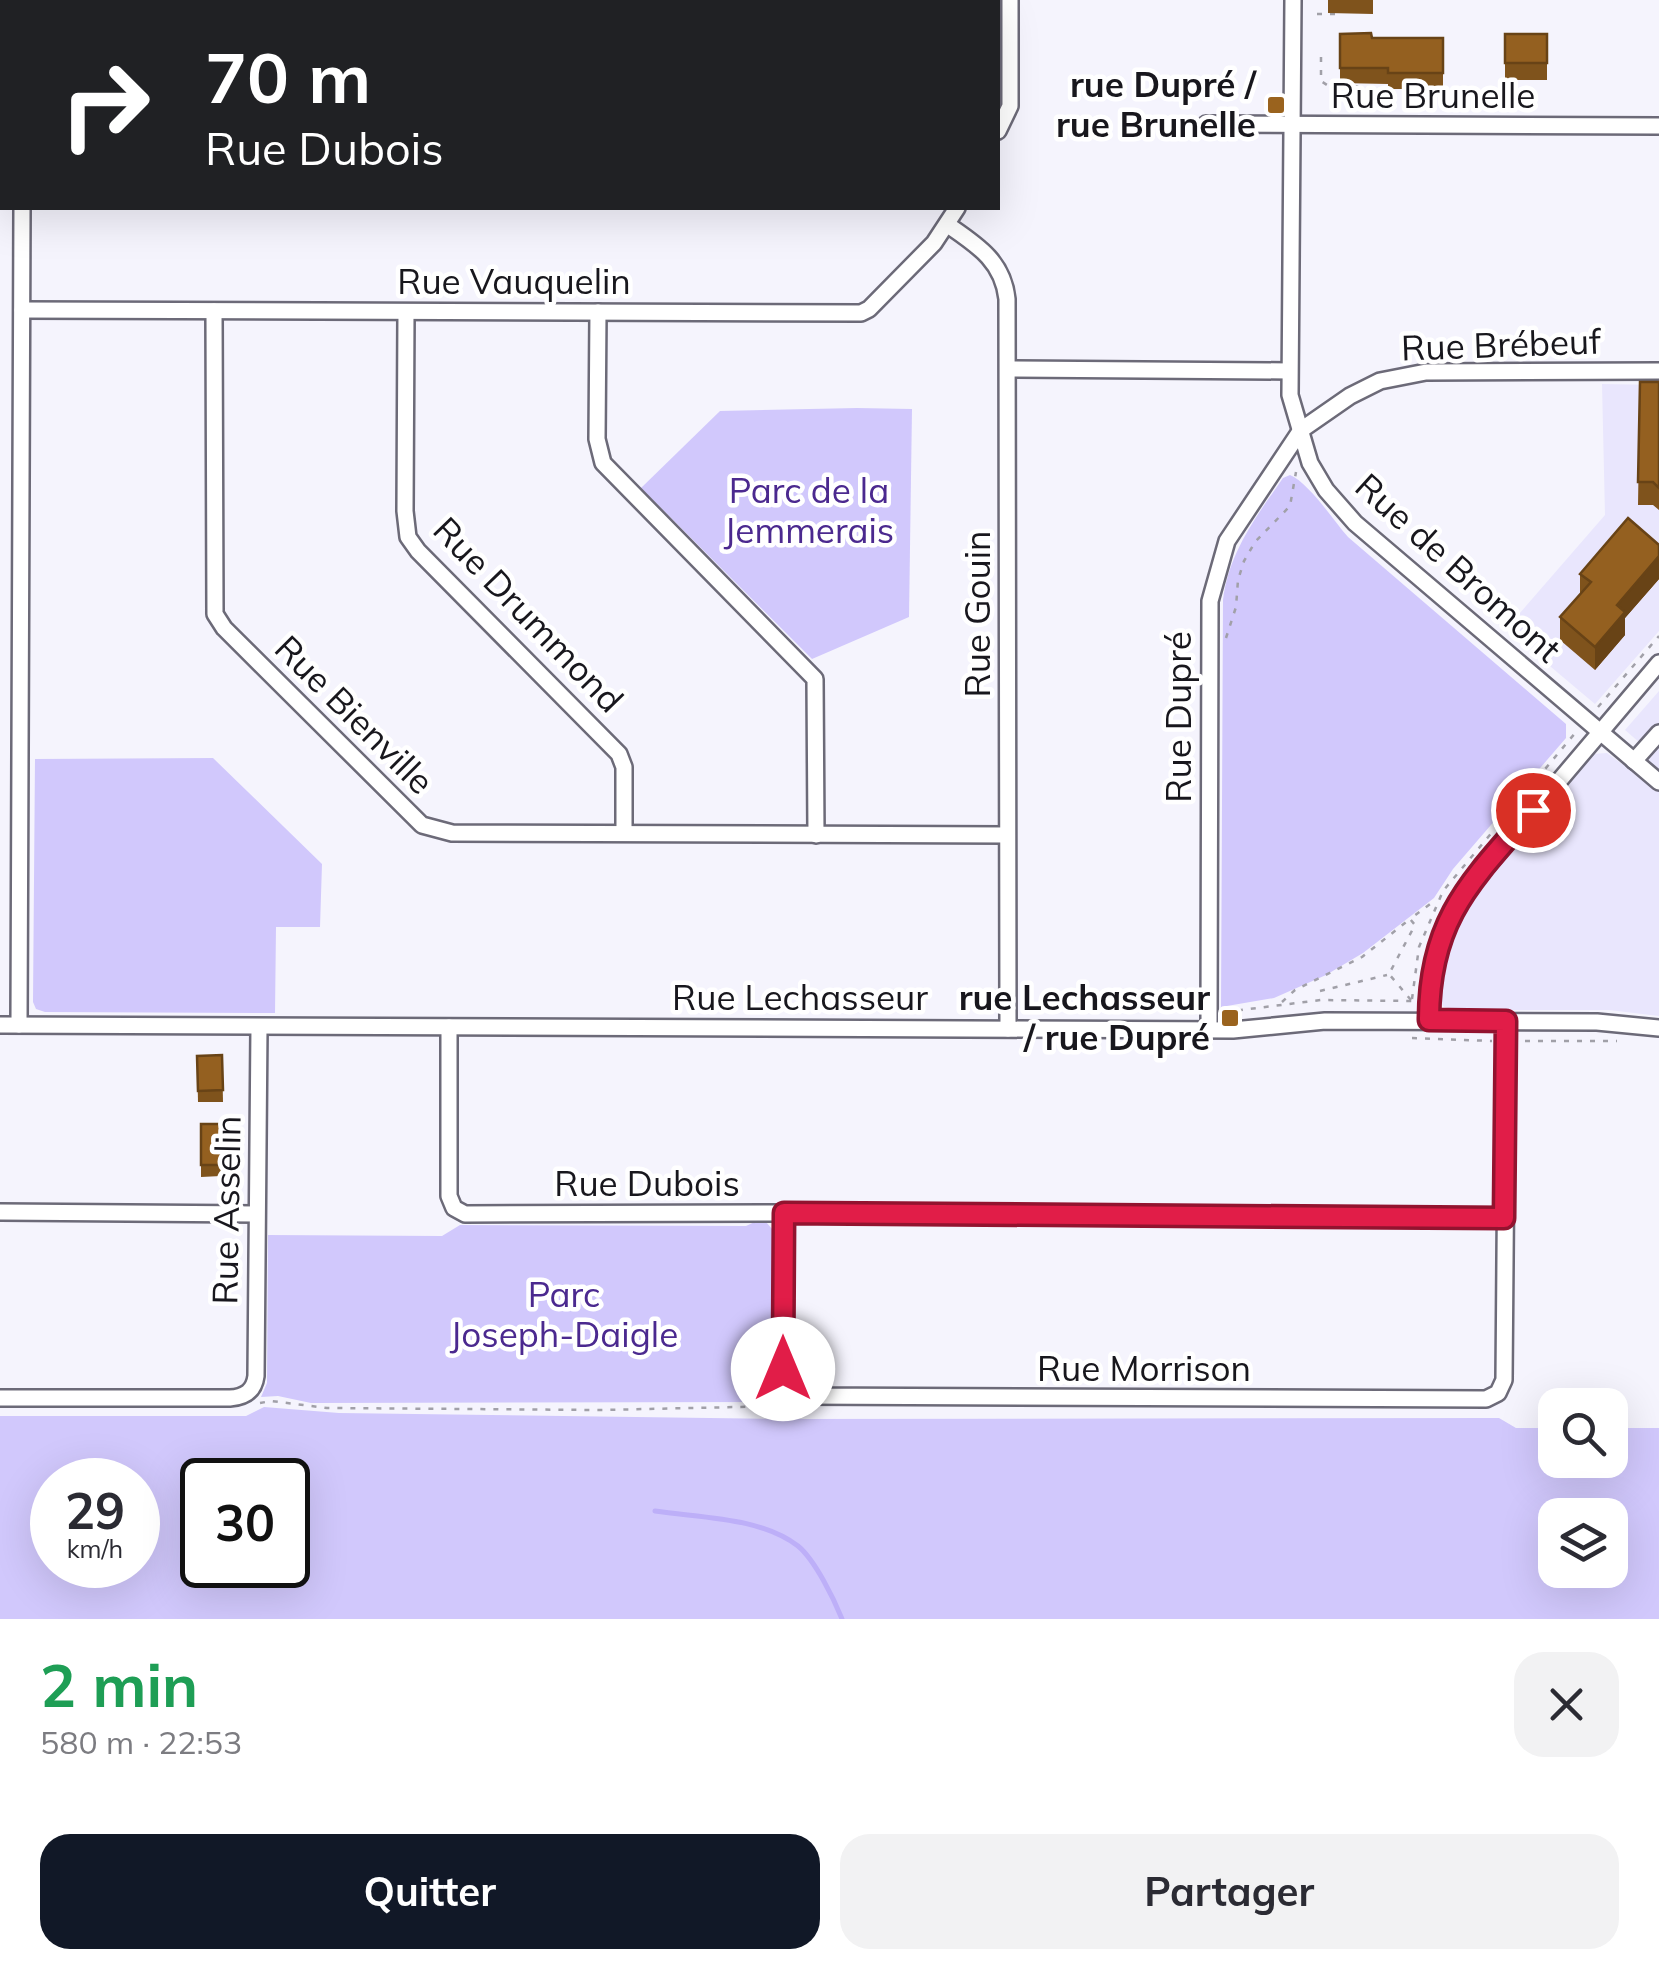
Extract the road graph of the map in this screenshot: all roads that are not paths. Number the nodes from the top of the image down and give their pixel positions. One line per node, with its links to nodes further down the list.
1 (1010, 0): 6 (street)
2 (1292, 0): 4 (street)
3 (1206, 124): 4 (street, Rue Brunelle)
4 (1292, 125): 5 (street, Rue Brunelle); 16 (street)
5 (1659, 126)
6 (1000, 128)
7 (22, 210): 10 (street)
8 (956, 210): 9 (street, Rue Vauquelin)
9 (948, 224): 13 (street, Rue Vauquelin); 14 (street, Rue Gouin)
10 (22, 310): 11 (street, Rue Vauquelin); 29 (street)
11 (214, 311): 12 (street, Rue Vauquelin); 23 (street, Rue Bienville)
12 (406, 312): 13 (street, Rue Vauquelin); 23 (street, Rue Drummond)
13 (598, 312): 24 (street)
14 (1010, 369): 16 (street); 25 (street, Rue Gouin)
15 (1659, 371): 17 (street, Rue Brébeuf)
16 (1289, 372): 17 (street)
17 (1300, 430): 19 (street, Rue de Bromont); 34 (street, Rue Dupré)
18 (1659, 663): 19 (street)
19 (1599, 732): 21 (street, Rue de Bromont); 26 (street)
20 (1659, 733): 21 (street)
21 (1634, 762): 22 (street, Rue de Bromont)
22 (1659, 782)
23 (624, 834): 24 (street, Rue Bienville)
24 (816, 835): 25 (street, Rue Bienville)
25 (1007, 835): 33 (street, Rue Gouin)
26 (1429, 1020): 27 (street, Rue Lechasseur); 34 (street, Rue Lechasseur)
27 (1506, 1021): 32 (street, Rue Lechasseur); 38 (street)
28 (0, 1025): 29 (street, Rue Lechasseur)
29 (19, 1025): 30 (street, Rue Lechasseur)
30 (259, 1027): 31 (street, Rue Lechasseur); 37 (street, Rue Asselin)
31 (449, 1027): 33 (street, Rue Lechasseur); 36 (street, Rue Dubois)
32 (1659, 1028)
33 (1008, 1029): 34 (street, Rue Lechasseur)
34 (1209, 1029)
35 (0, 1212): 37 (street)
36 (784, 1213): 38 (street, Rue Dubois); 38 (street, Rue Morrison)
37 (256, 1214): 39 (street, Rue Asselin)
38 (1504, 1218)
39 (0, 1398)

